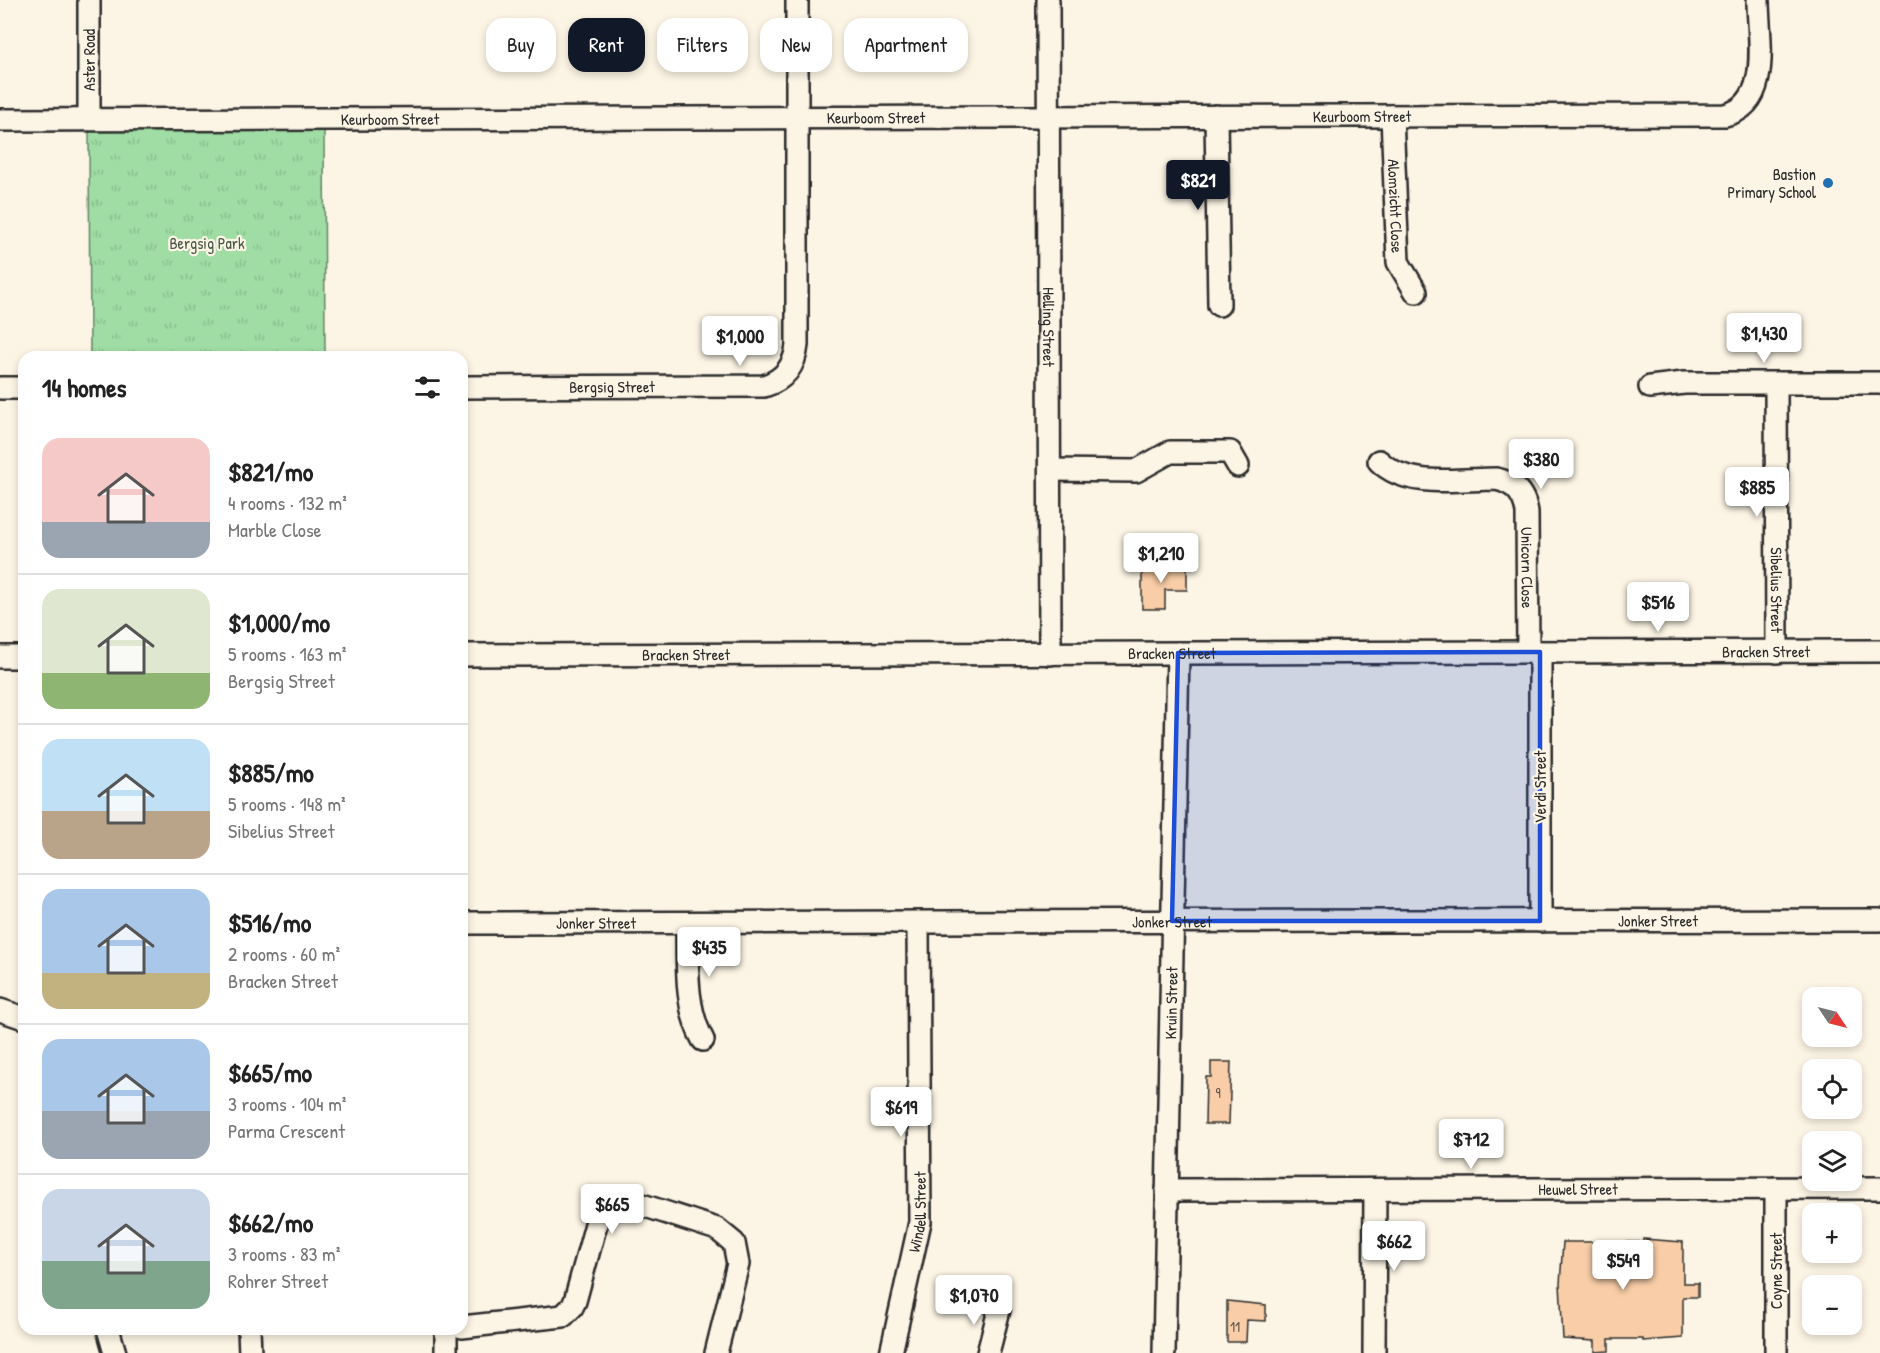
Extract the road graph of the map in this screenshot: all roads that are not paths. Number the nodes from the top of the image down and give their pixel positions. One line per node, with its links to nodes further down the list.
1 (89, 0): 9 (street, Aster Road)
2 (797, 0): 7 (street, Bergsig Street)
3 (1048, 0): 8 (street, Helling Street)
4 (1758, 0): 6 (street, Keurboom Street)
5 (1216, 116): 6 (street, Keurboom Street); 8 (street, Keurboom Street); 12 (street)
6 (1392, 116): 11 (street, Alomzicht Close)
7 (796, 117): 8 (street, Keurboom Street); 9 (street, Keurboom Street); 15 (street, Bergsig Street)
8 (1048, 117): 21 (street, Helling Street)
9 (89, 119): 10 (street, Keurboom Street)
10 (0, 120)
11 (1416, 292)
12 (1219, 305)
13 (1776, 383): 14 (street); 16 (street); 24 (street, Sibelius Street)
14 (1880, 383)
15 (468, 387)
16 (1650, 387)
17 (0, 388): 18 (street)
18 (18, 388)
19 (1379, 461): 23 (street, Unicorn Close)
20 (1238, 466): 21 (street)
21 (1050, 470): 26 (street, Helling Street)
22 (1880, 651): 24 (street, Bracken Street)
23 (1534, 652): 24 (street, Bracken Street); 25 (street, Bracken Street); 32 (street, Verdi Street)
24 (1777, 652)
25 (1178, 653): 26 (street, Bracken Street); 31 (street, Kruin Street)
26 (1050, 654): 27 (street, Bracken Street)
27 (468, 656)
28 (0, 657): 29 (street)
29 (18, 657)
30 (1880, 920): 32 (street, Jonker Street)
31 (1172, 921): 32 (street, Jonker Street); 35 (street, Jonker Street); 41 (street, Kruin Street)
32 (1540, 921)
33 (468, 923): 34 (street, Jonker Street)
34 (687, 924): 35 (street, Jonker Street); 38 (street)
35 (918, 924): 52 (street, Windell Street)
36 (0, 1010): 37 (street)
37 (18, 1016)
38 (703, 1040)
39 (1776, 1188): 40 (street, Heuwel Street); 42 (street, Heuwel Street); 56 (street, Coyne Street)
40 (1880, 1188)
41 (1167, 1190): 42 (street, Heuwel Street); 54 (street, Kruin Street)
42 (1375, 1190): 55 (street)
43 (999, 1310): 53 (street)
44 (468, 1326): 51 (street)
45 (110, 1335): 48 (street)
46 (249, 1335): 49 (street)
47 (446, 1335): 50 (street)
48 (115, 1353)
49 (250, 1353)
50 (446, 1353)
51 (716, 1353)
52 (891, 1353)
53 (988, 1353)
54 (1164, 1353)
55 (1374, 1353)
56 (1776, 1353)

